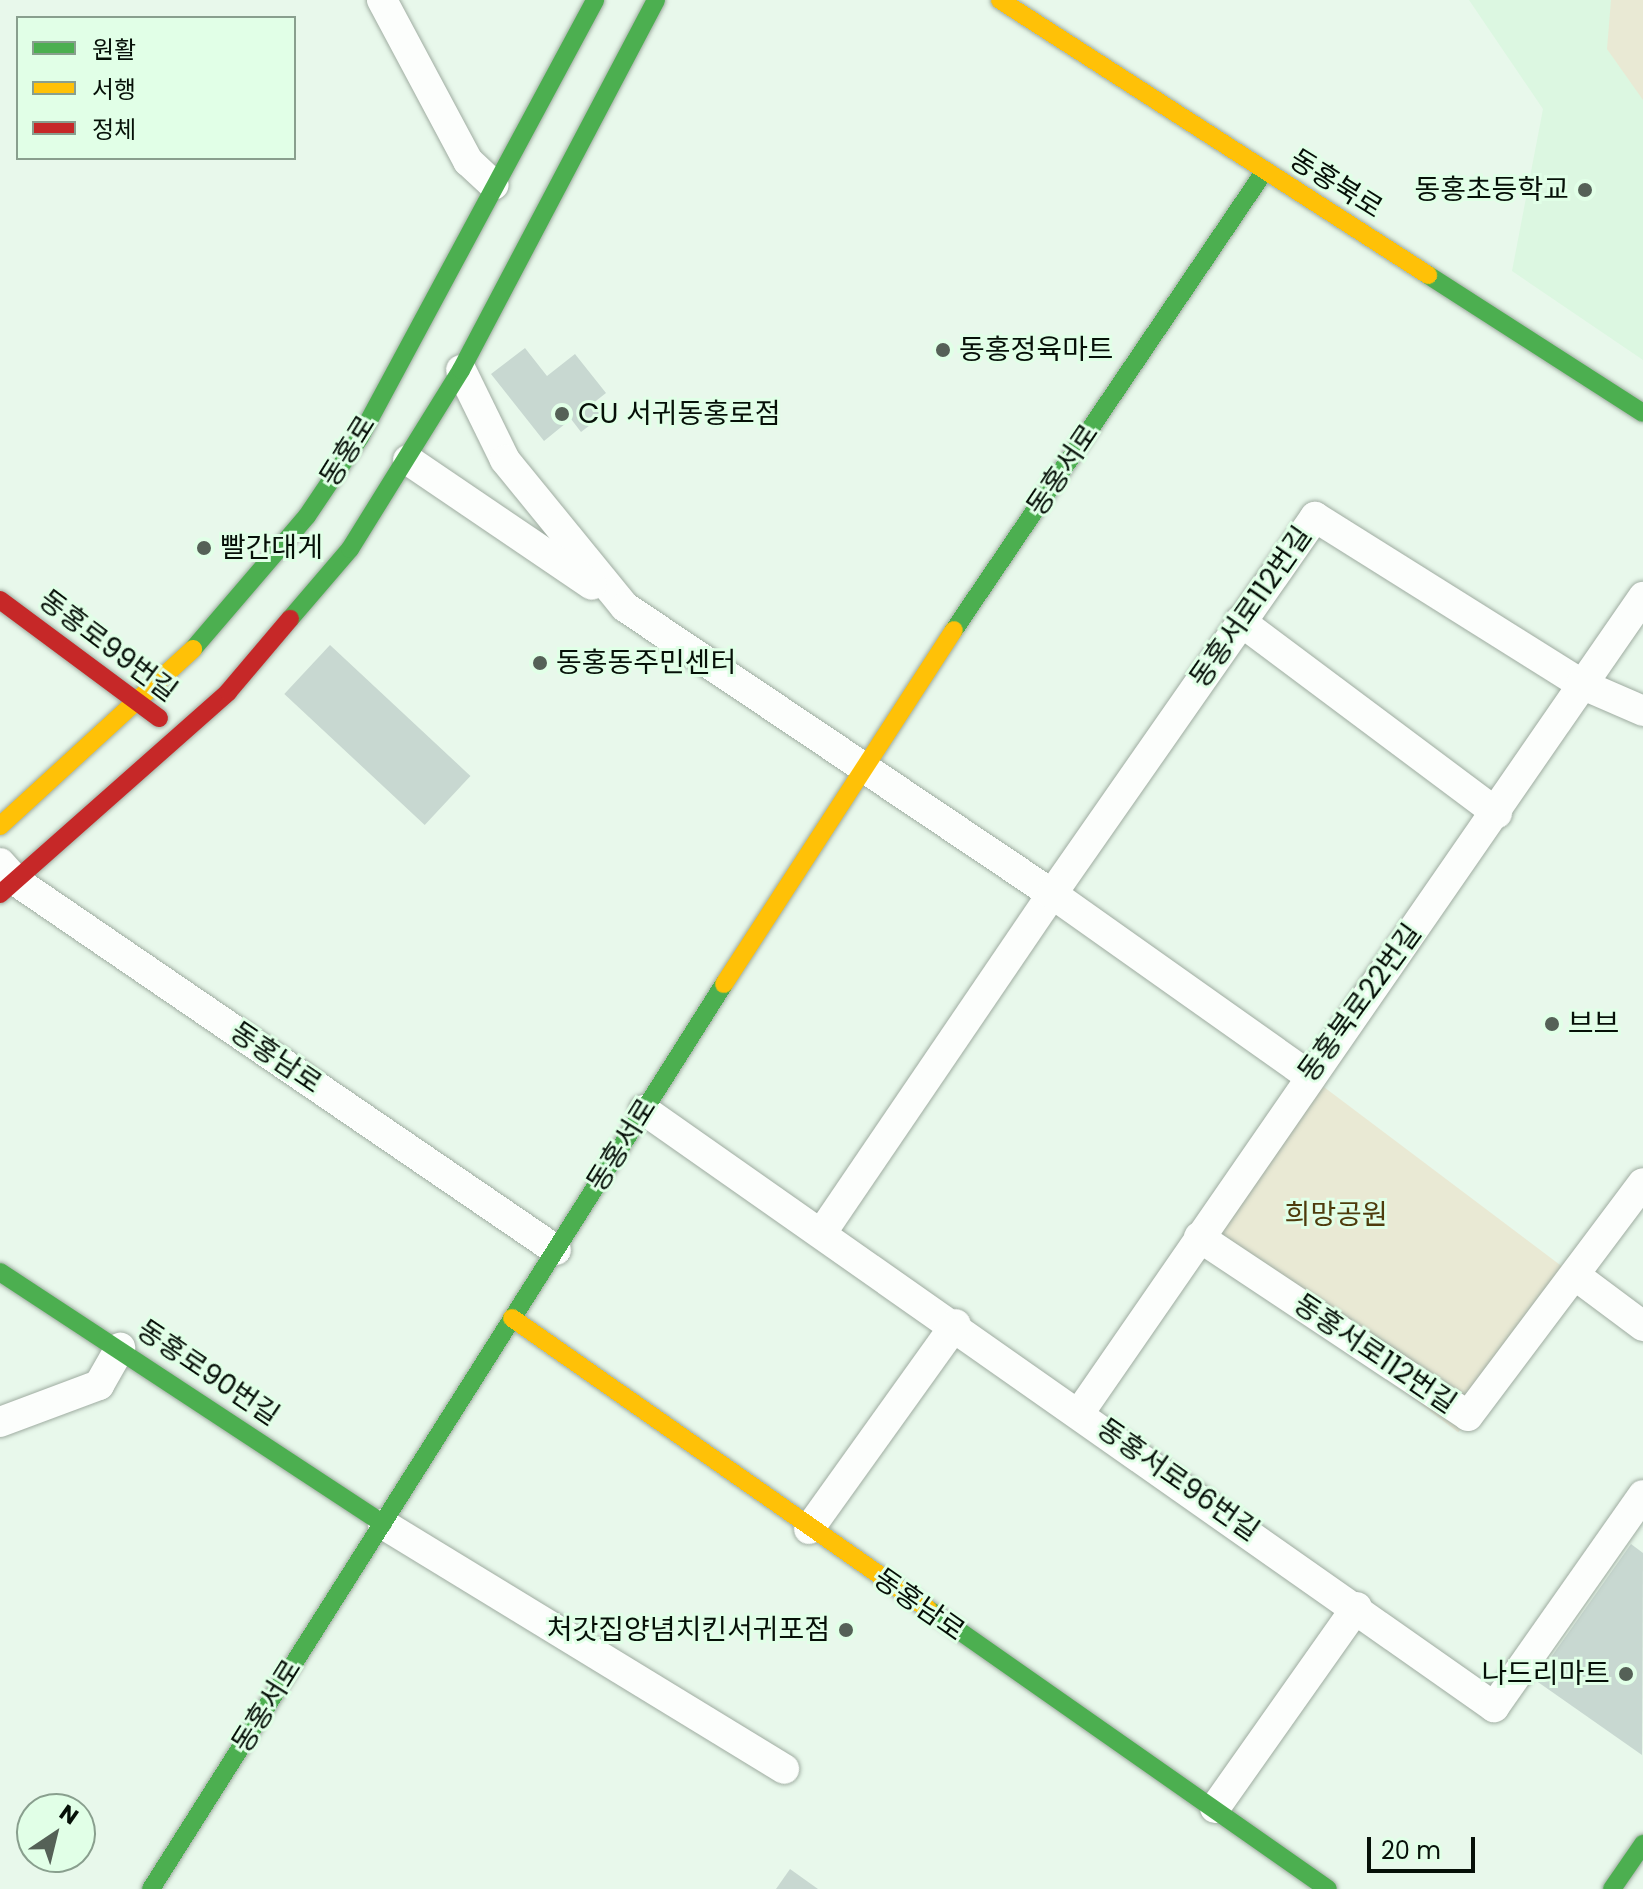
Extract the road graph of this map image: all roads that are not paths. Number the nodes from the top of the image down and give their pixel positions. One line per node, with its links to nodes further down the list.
1 (382, 0): 6 (street)
2 (595, 0): 6 (street, 동홍로)
3 (656, 0): 7 (street, 동홍로)
4 (1000, 0): 5 (street, 동홍북로)
5 (1264, 172): 8 (street, 동홍북로); 18 (street, 동홍서로)
6 (494, 185): 15 (street, 동홍로)
7 (461, 370): 9 (street, 동홍로); 12 (street)
8 (1643, 413)
9 (408, 460): 12 (street); 17 (street, 동홍로)
10 (1643, 597): 14 (street, 동홍북로22번길)
11 (0, 600): 15 (street, 동홍로99번길)
12 (625, 607): 18 (street)
13 (1240, 621): 14 (street, 동홍서로112번길); 19 (street); 22 (street, 동홍서로112번길)
14 (1581, 684): 16 (street, 동홍서로112번길); 19 (street, 동홍북로22번길)
15 (137, 700): 17 (street, 동홍로99번길); 20 (street, 동홍로)
16 (1643, 711)
17 (182, 736): 21 (street, 동홍로)
18 (861, 767): 22 (street); 24 (street, 동홍서로)
19 (1497, 813): 23 (street, 동홍북로22번길)
20 (0, 826)
21 (5, 879): 28 (street, 동홍남로)
22 (1052, 894): 23 (street); 26 (street)
23 (1308, 1075): 27 (street, 동홍북로22번길)
24 (644, 1110): 26 (street, 동홍서로96번길); 28 (street, 동홍서로)
25 (1643, 1183): 30 (street, 동홍서로112번길)
26 (822, 1232): 32 (street, 동홍서로96번길)
27 (1199, 1237): 30 (street, 동홍서로112번길); 35 (street, 동홍북로22번길)
28 (556, 1250): 31 (street, 동홍서로)
29 (0, 1272): 34 (street, 동홍로90번길)
30 (1576, 1276): 33 (street)
31 (512, 1318): 38 (street, 동홍서로); 39 (street, 동홍남로)
32 (956, 1324): 35 (street, 동홍서로96번길); 39 (street)
33 (1643, 1326)
34 (120, 1348): 36 (street); 38 (street, 동홍로90번길)
35 (1080, 1412): 40 (street, 동홍서로96번길)
36 (0, 1422)
37 (1643, 1495): 40 (street, 동홍서로96번길)
38 (383, 1524): 41 (street); 44 (street, 동홍서로)
39 (809, 1529): 42 (street, 동홍남로)
40 (1357, 1607): 42 (street)
41 (784, 1769)
42 (1215, 1808): 45 (street, 동홍남로)
43 (1643, 1844): 46 (street)
44 (151, 1889)
45 (1328, 1889)
46 (1612, 1889)

